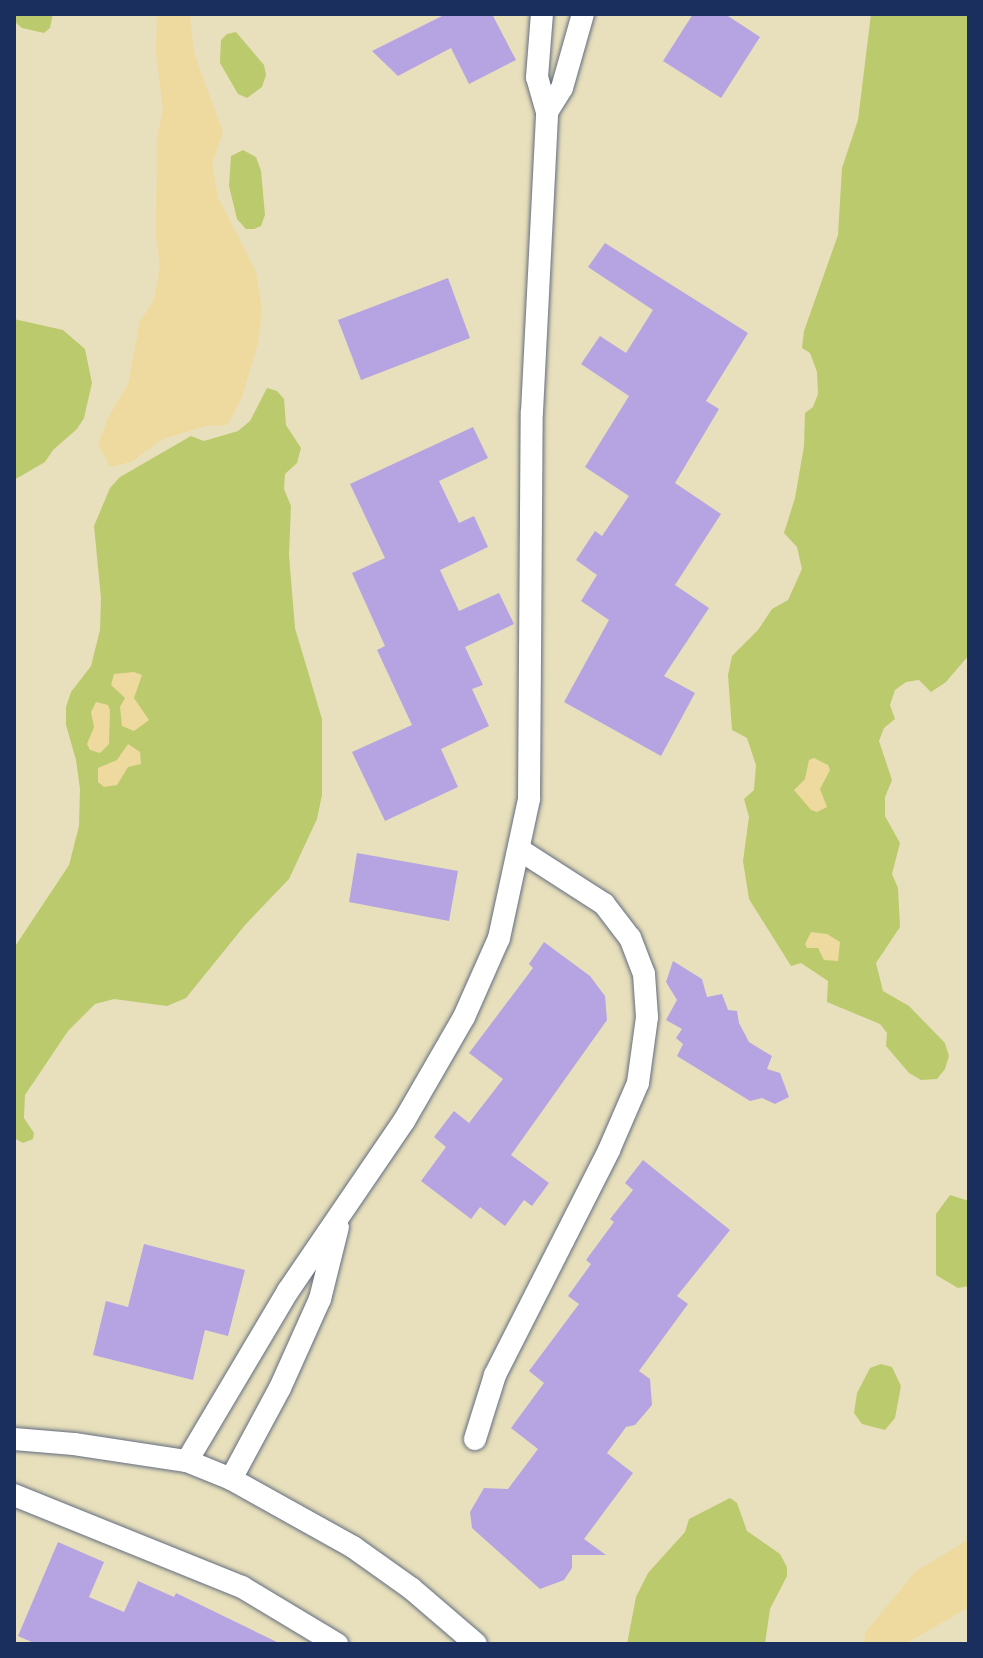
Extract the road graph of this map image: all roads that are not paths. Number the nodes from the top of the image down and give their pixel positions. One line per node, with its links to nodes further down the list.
1 (542, 14): 3 (street)
2 (583, 14): 3 (street)
3 (547, 112): 4 (street)
4 (520, 850): 5 (street); 7 (street)
5 (341, 1213): 8 (street); 9 (street)
6 (14, 1439): 8 (street)
7 (475, 1439)
8 (187, 1461): 9 (street)
9 (231, 1479): 12 (street)
10 (14, 1495): 11 (street)
11 (337, 1644)
12 (476, 1644)

